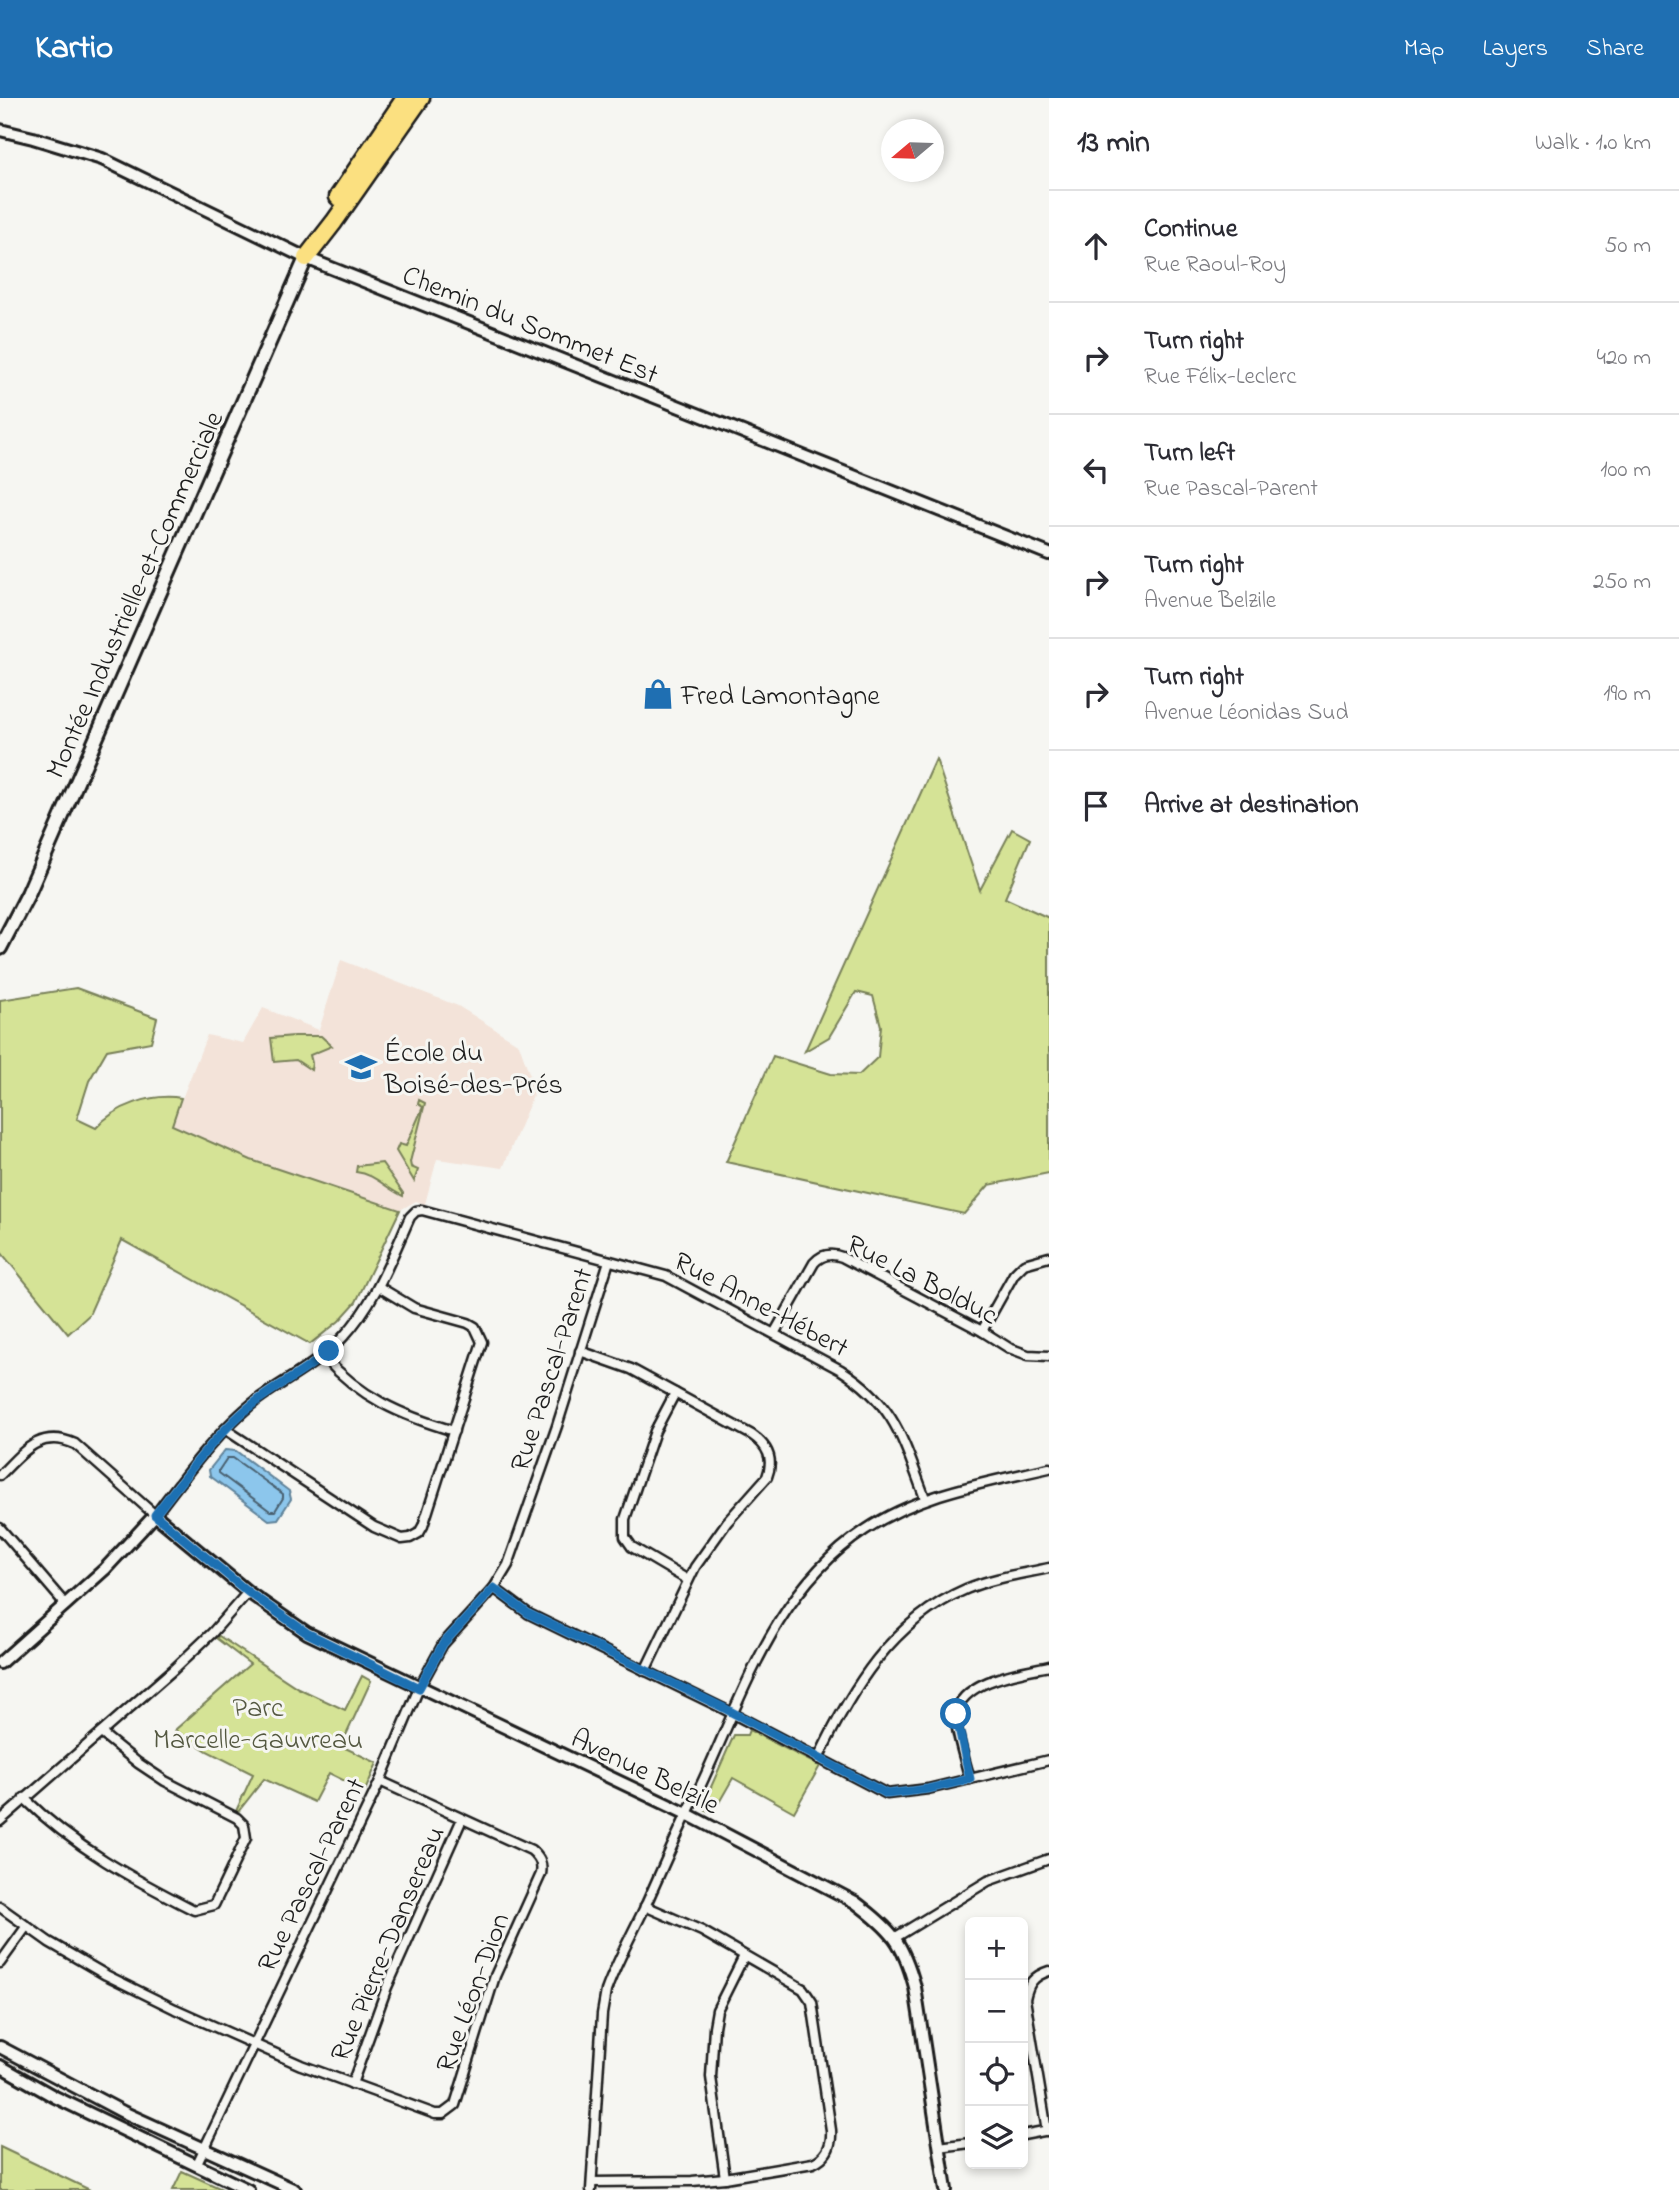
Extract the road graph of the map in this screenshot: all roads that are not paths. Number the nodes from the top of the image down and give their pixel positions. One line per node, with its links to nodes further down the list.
1 (405, 98): 4 (highway)
2 (421, 98): 4 (highway)
3 (0, 130): 4 (street, Chemin du Sommet Est)
4 (306, 258): 5 (street, Chemin du Sommet Est); 6 (main road, Montée Industrielle-et-Commerciale)
5 (1049, 554)
6 (0, 948)
7 (1049, 1257): 10 (street)
8 (609, 1261): 9 (street, Rue Anne-Hébert); 11 (street, Rue Anne-Hébert); 12 (street, Rue Pascal-Parent)
9 (379, 1287): 13 (street); 17 (street)
10 (982, 1331): 11 (street, Rue La Bolduc); 14 (street, Rue La Bolduc)
11 (775, 1332): 20 (street, Rue Anne-Hébert)
12 (580, 1351): 15 (street); 25 (street, Rue Pascal-Parent)
13 (323, 1356): 16 (street); 17 (street)
14 (1049, 1356)
15 (675, 1393): 24 (street); 24 (street)
16 (225, 1429): 17 (street); 21 (street)
17 (454, 1431)
18 (1049, 1468): 20 (street)
19 (0, 1475): 21 (street)
20 (925, 1498): 32 (street)
21 (155, 1515): 26 (street, Avenue Belzile); 27 (street)
22 (0, 1528): 27 (street)
23 (1049, 1568): 34 (street)
24 (688, 1580): 30 (street)
25 (494, 1588): 30 (street); 31 (street, Rue Pascal-Parent)
26 (248, 1592): 31 (street, Avenue Belzile); 33 (street)
27 (66, 1605): 28 (street)
28 (0, 1663)
29 (1049, 1665): 36 (street)
30 (645, 1671): 32 (street)
31 (419, 1688): 37 (street, Rue Pascal-Parent); 39 (street, Avenue Belzile)
32 (733, 1714): 34 (street); 39 (street)
33 (101, 1733): 38 (street); 38 (street)
34 (818, 1759): 36 (street)
35 (1049, 1760): 36 (street)
36 (970, 1779)
37 (380, 1781): 40 (street, Rue Léon-Dion); 50 (street, Rue Pascal-Parent)
38 (24, 1798): 41 (street)
39 (687, 1814): 43 (street); 46 (street, Avenue Belzile)
40 (462, 1819): 53 (street, Rue Pierre-Dansereau); 53 (street, Rue Léon-Dion)
41 (0, 1821)
42 (1049, 1859): 46 (street)
43 (645, 1906): 47 (street); 61 (street)
44 (0, 1907): 45 (street, Rue Léon-Dion)
45 (26, 1927): 48 (street); 50 (street, Rue Léon-Dion)
46 (896, 1937): 57 (street, Avenue Belzile)
47 (744, 1956): 60 (street); 60 (street)
48 (0, 1963)
49 (1049, 1971): 54 (street)
50 (254, 2045): 53 (street, Rue Léon-Dion); 58 (street, Rue Pascal-Parent)
51 (0, 2047): 58 (street)
52 (0, 2066): 59 (street)
53 (352, 2084)
54 (1048, 2130): 55 (street)
55 (1028, 2134)
56 (965, 2144): 57 (street)
57 (939, 2147): 64 (street, Avenue Belzile)
58 (206, 2148): 59 (street, Rue Pascal-Parent); 63 (street)
59 (197, 2164): 62 (street)
60 (725, 2178): 61 (street)
61 (592, 2186)
62 (248, 2190)
63 (295, 2190)
64 (946, 2190)

